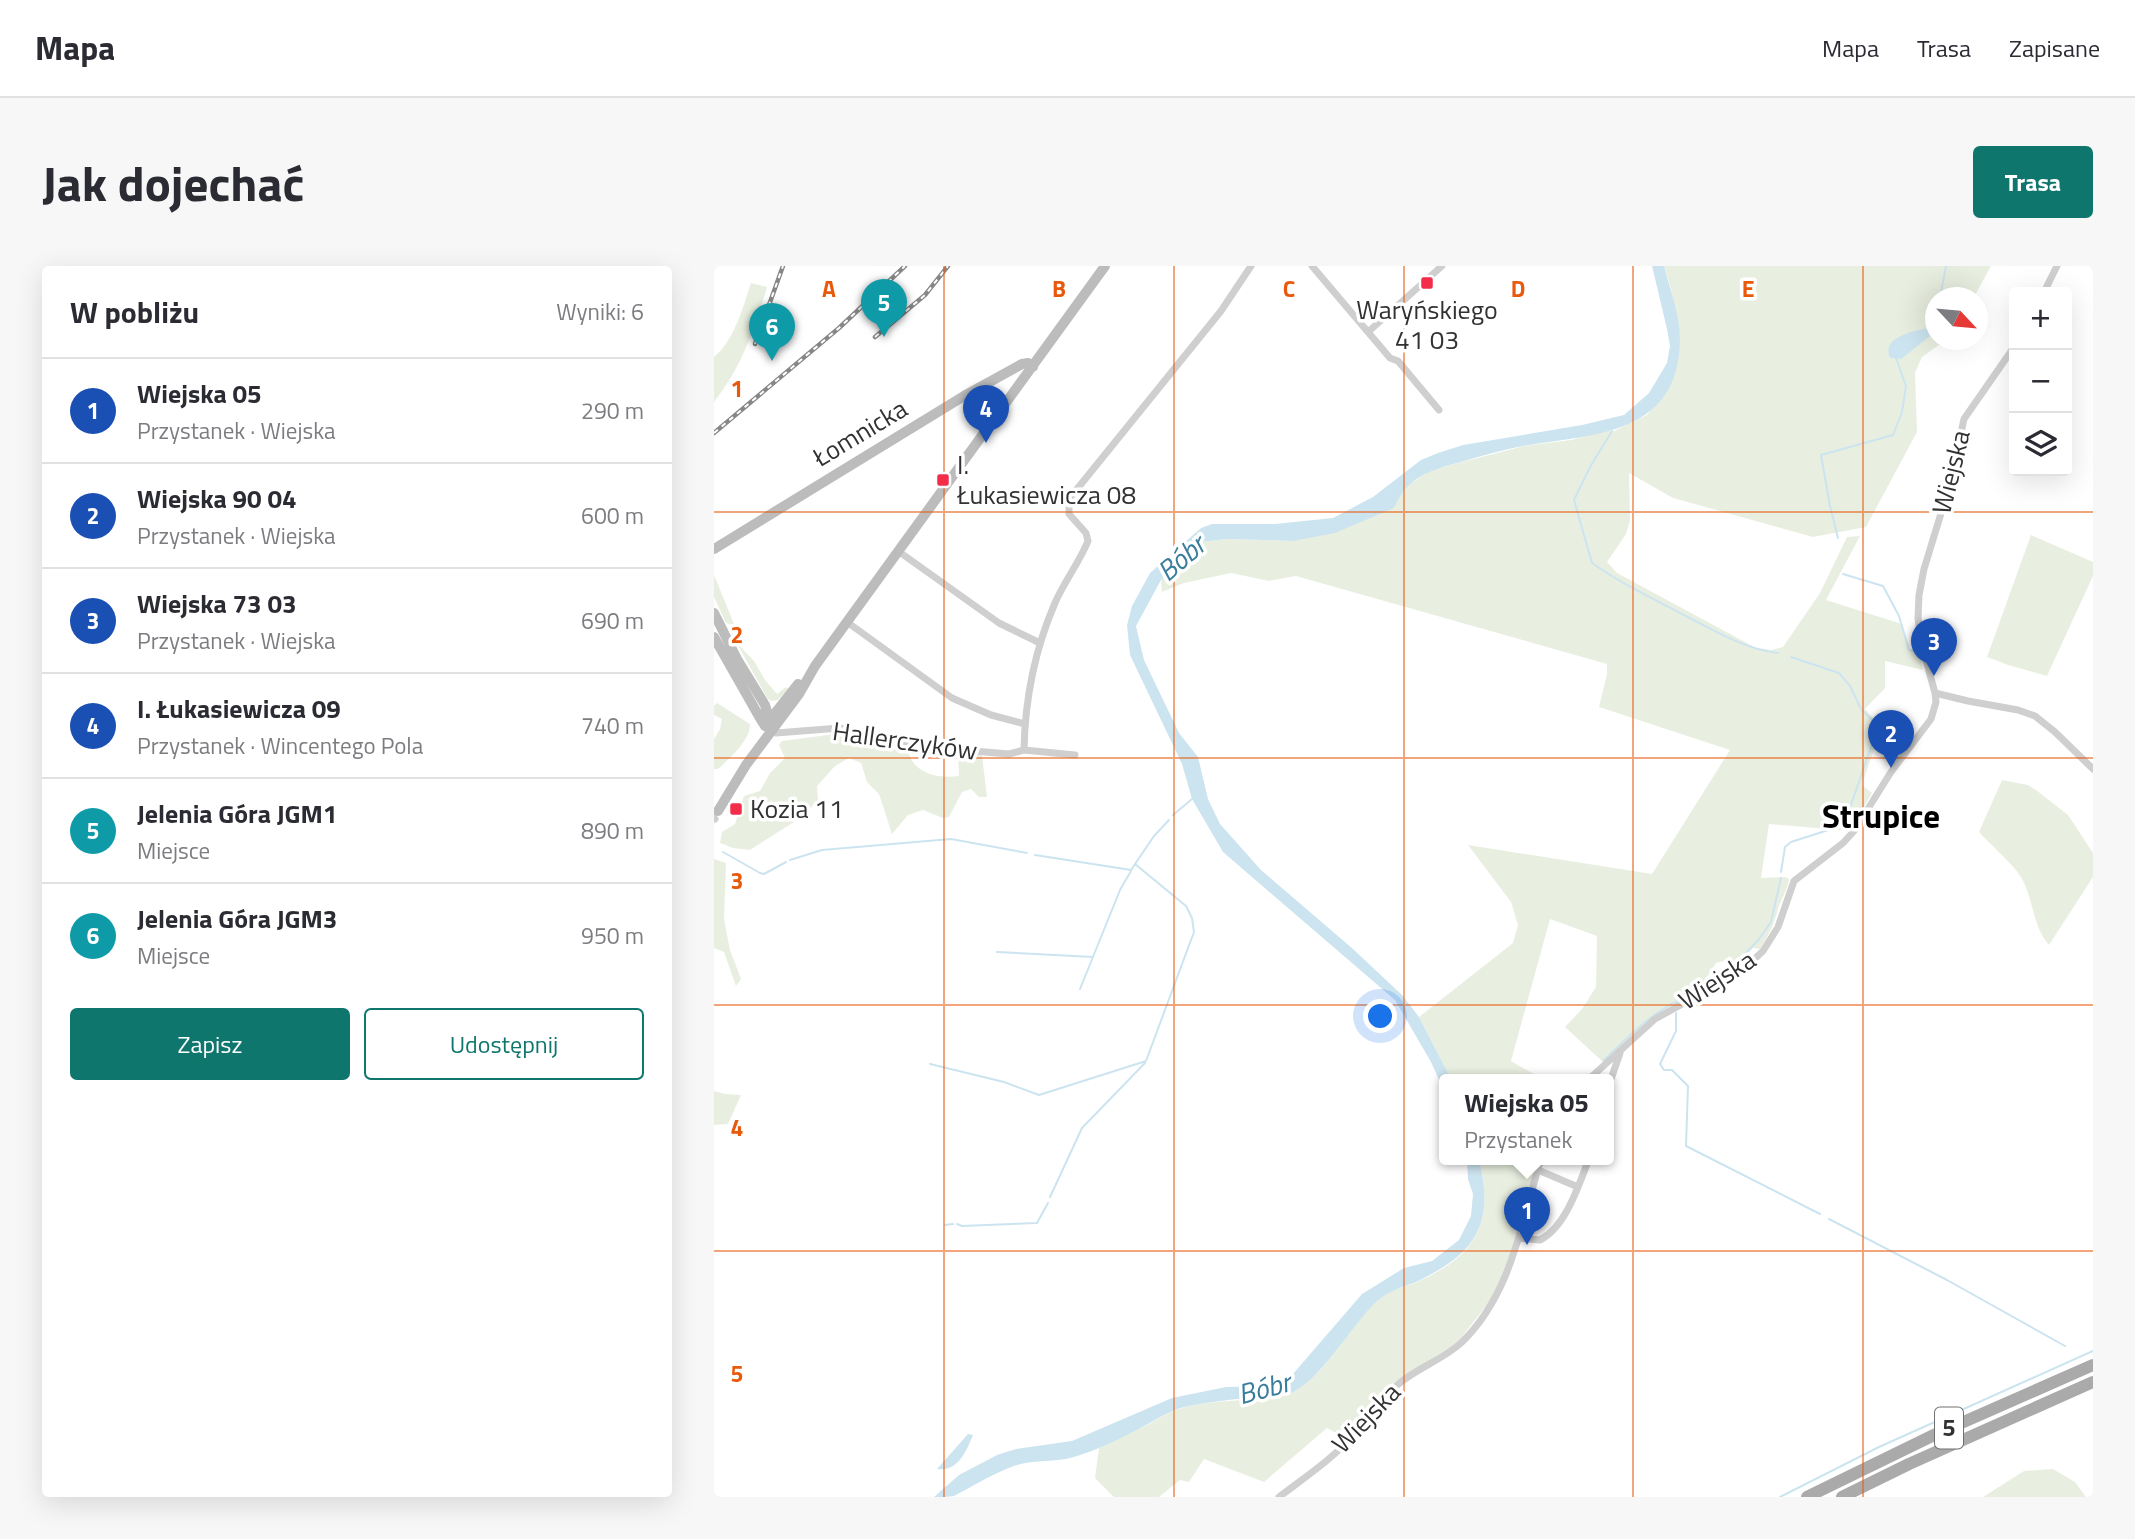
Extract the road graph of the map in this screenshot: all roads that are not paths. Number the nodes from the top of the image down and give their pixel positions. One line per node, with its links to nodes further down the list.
1 (1105, 266): 9 (street)
2 (1251, 266): 18 (street)
3 (1312, 266): 7 (street)
4 (1442, 266): 7 (street)
5 (2057, 266): 6 (street)
6 (2046, 287)
7 (1368, 332): 12 (street)
8 (2012, 350): 20 (street, Wiejska)
9 (1033, 366): 10 (street, Łomnicka); 11 (street)
10 (981, 387): 11 (street); 13 (street, Łomnicka)
11 (1004, 405): 14 (street)
12 (1439, 410)
13 (714, 549)
14 (898, 551): 16 (street); 18 (street)
15 (714, 613): 22 (street)
16 (847, 622): 19 (street); 23 (street)
17 (714, 637): 24 (street)
18 (1040, 643): 23 (street)
19 (812, 671): 21 (street); 24 (street)
20 (1935, 692): 27 (street); 29 (street, Wiejska)
21 (780, 704): 22 (street); 24 (street)
22 (765, 705): 24 (street)
23 (1025, 724): 25 (street)
24 (771, 727): 25 (street, Hallerczyków); 28 (street)
25 (1024, 750): 26 (street, Hallerczyków)
26 (1075, 755)
27 (2093, 769)
28 (715, 817)
29 (1620, 1052): 30 (street, Wiejska); 31 (street, Wiejska)
30 (1595, 1074)
31 (1613, 1074)
32 (1539, 1165): 34 (street, Wiejska)
33 (1587, 1165): 35 (street)
34 (1538, 1170): 35 (street); 36 (street, Wiejska)
35 (1578, 1187): 36 (street)
36 (1519, 1238): 39 (street, Wiejska)
37 (2093, 1365): 40 (main road, 5)
38 (2093, 1382): 41 (main road, 5)
39 (1279, 1497)
40 (1807, 1497)
41 (1842, 1497)

